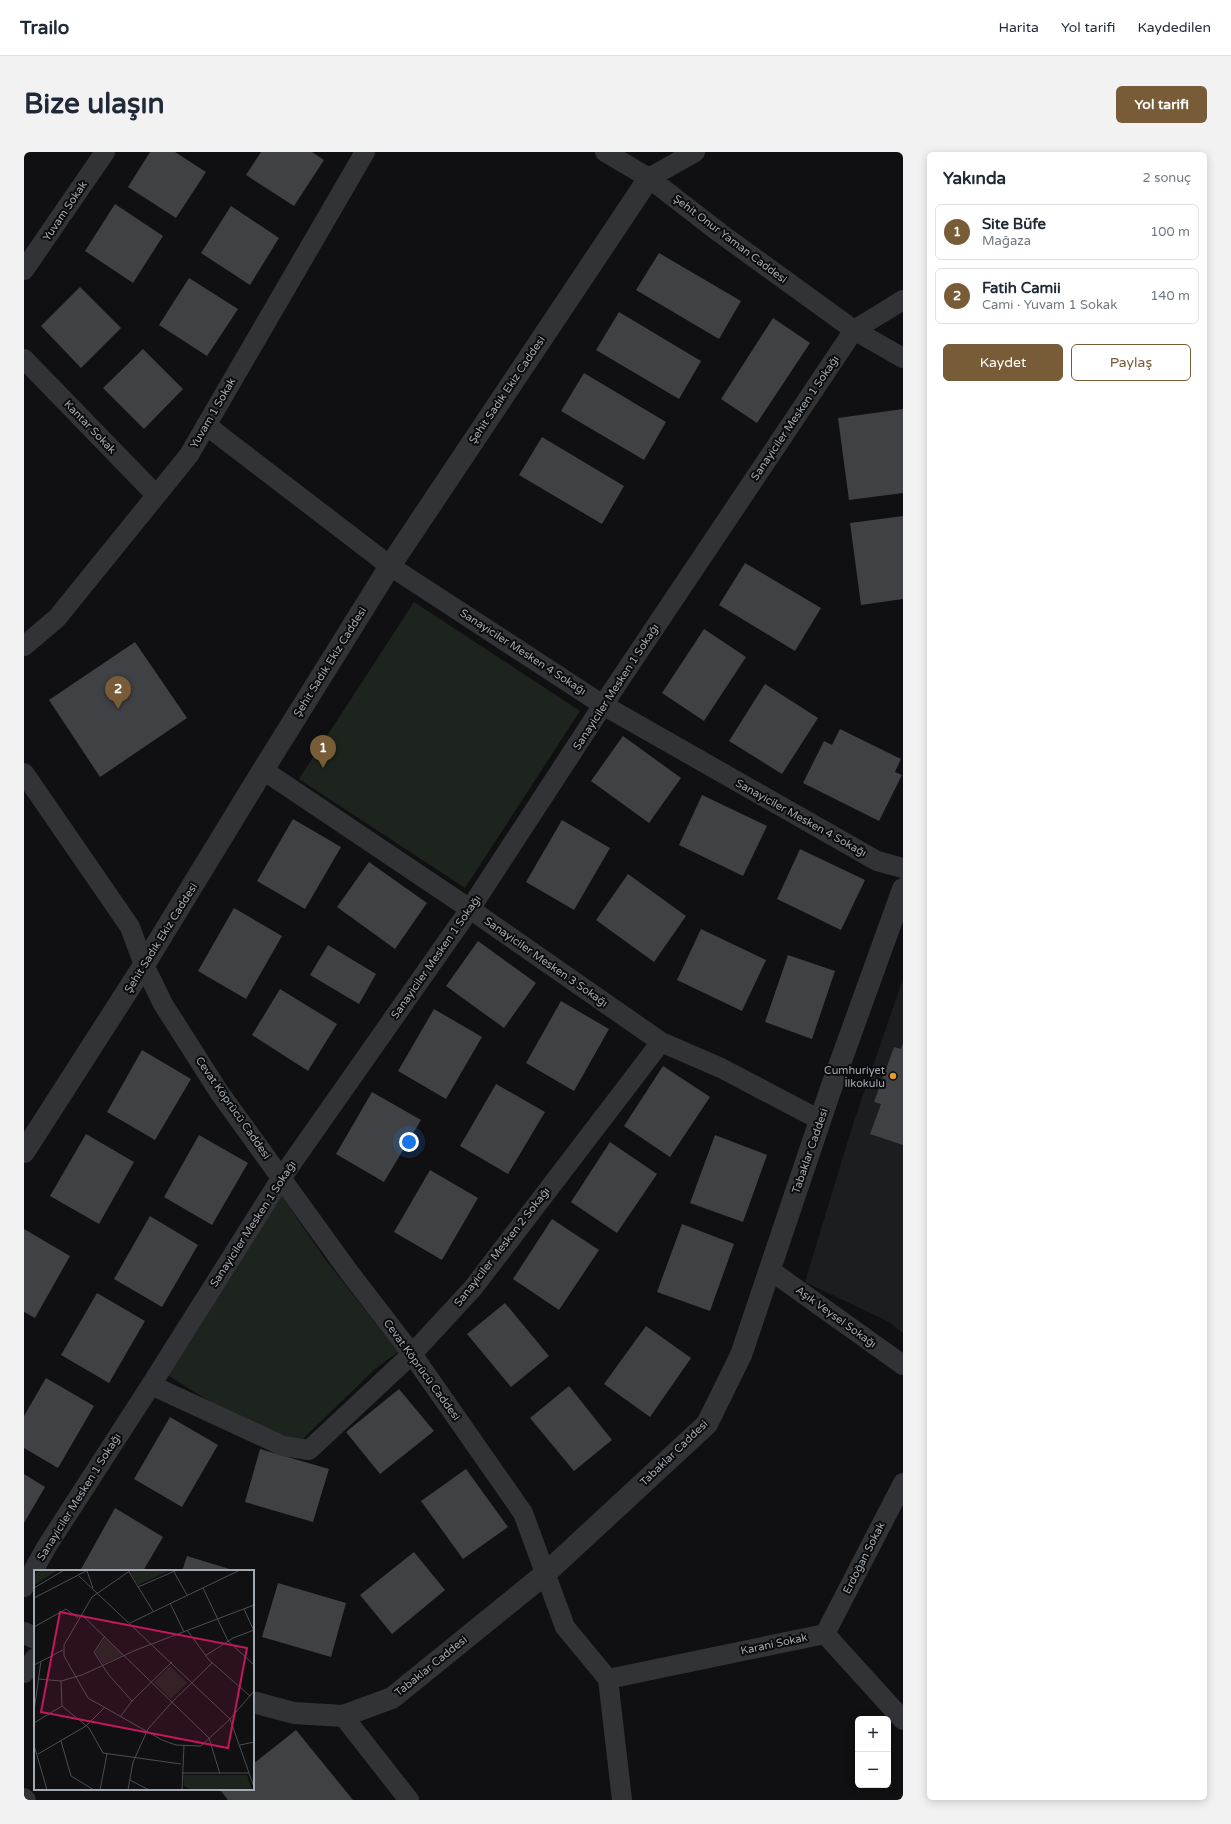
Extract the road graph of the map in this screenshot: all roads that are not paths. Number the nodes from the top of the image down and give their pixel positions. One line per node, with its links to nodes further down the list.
1 (105, 152): 6 (street, Yuvam Sokak)
2 (365, 152): 11 (street, Yuvam 1 Sokak)
3 (605, 152): 5 (street, Şehit Onur Yaman Caddesi)
4 (694, 152): 5 (street)
5 (649, 178): 8 (street, Şehit Onur Yaman Caddesi); 13 (street, Şehit Sadık Ekiz Caddesi)
6 (24, 270)
7 (903, 300): 8 (street)
8 (854, 330): 9 (street); 15 (street, Sanayiciler Mesken 1 Sokağı)
9 (903, 358)
10 (24, 359): 12 (street, Kantar Sokak)
11 (206, 425): 12 (street, Yuvam 1 Sokak); 13 (street, Sanayiciler Mesken 4 Sokağı)
12 (156, 495): 14 (street, Yuvam 1 Sokak)
13 (390, 566): 15 (street, Sanayiciler Mesken 4 Sokağı); 16 (street, Şehit Sadık Ekiz Caddesi)
14 (24, 646)
15 (603, 705): 18 (street, Sanayiciler Mesken 4 Sokağı); 20 (street, Sanayiciler Mesken 1 Sokağı)
16 (263, 770): 20 (street, Sanayiciler Mesken 3 Sokağı); 21 (street, Şehit Sadık Ekiz Caddesi)
17 (24, 773): 21 (street, Cevat Köprücü Caddesi)
18 (903, 868)
19 (903, 889): 23 (street, Tabaklar Caddesi)
20 (470, 909): 22 (street, Sanayiciler Mesken 3 Sokağı); 25 (street, Sanayiciler Mesken 1 Sokağı)
21 (144, 965): 24 (street, Şehit Sadık Ekiz Caddesi); 25 (street, Cevat Köprücü Caddesi)
22 (661, 1042): 23 (street, Sanayiciler Mesken 3 Sokağı); 27 (street, Sanayiciler Mesken 2 Sokağı)
23 (820, 1120): 26 (street, Tabaklar Caddesi)
24 (24, 1152)
25 (282, 1177): 27 (street, Cevat Köprücü Caddesi); 29 (street, Sanayiciler Mesken 1 Sokağı)
26 (770, 1270): 28 (street, Aşık Veysel Sokağı); 31 (street, Tabaklar Caddesi)
27 (412, 1354): 29 (street, Sanayiciler Mesken 2 Sokağı); 31 (street, Cevat Köprücü Caddesi)
28 (903, 1365)
29 (151, 1385): 32 (street, Sanayiciler Mesken 1 Sokağı)
30 (903, 1483): 34 (street, Erdoğan Sokak)
31 (545, 1574): 38 (street, Cevat Köprücü Caddesi); 40 (street, Tabaklar Caddesi)
32 (24, 1587)
33 (24, 1633): 35 (street)
34 (825, 1634): 38 (street, Karani Sokak); 41 (street)
35 (34, 1638)
36 (34, 1659): 37 (street)
37 (24, 1673)
38 (608, 1679): 43 (street)
39 (254, 1702): 40 (street, Tabaklar Caddesi)
40 (343, 1716): 42 (street)
41 (903, 1720)
42 (410, 1800)
43 (622, 1800)

